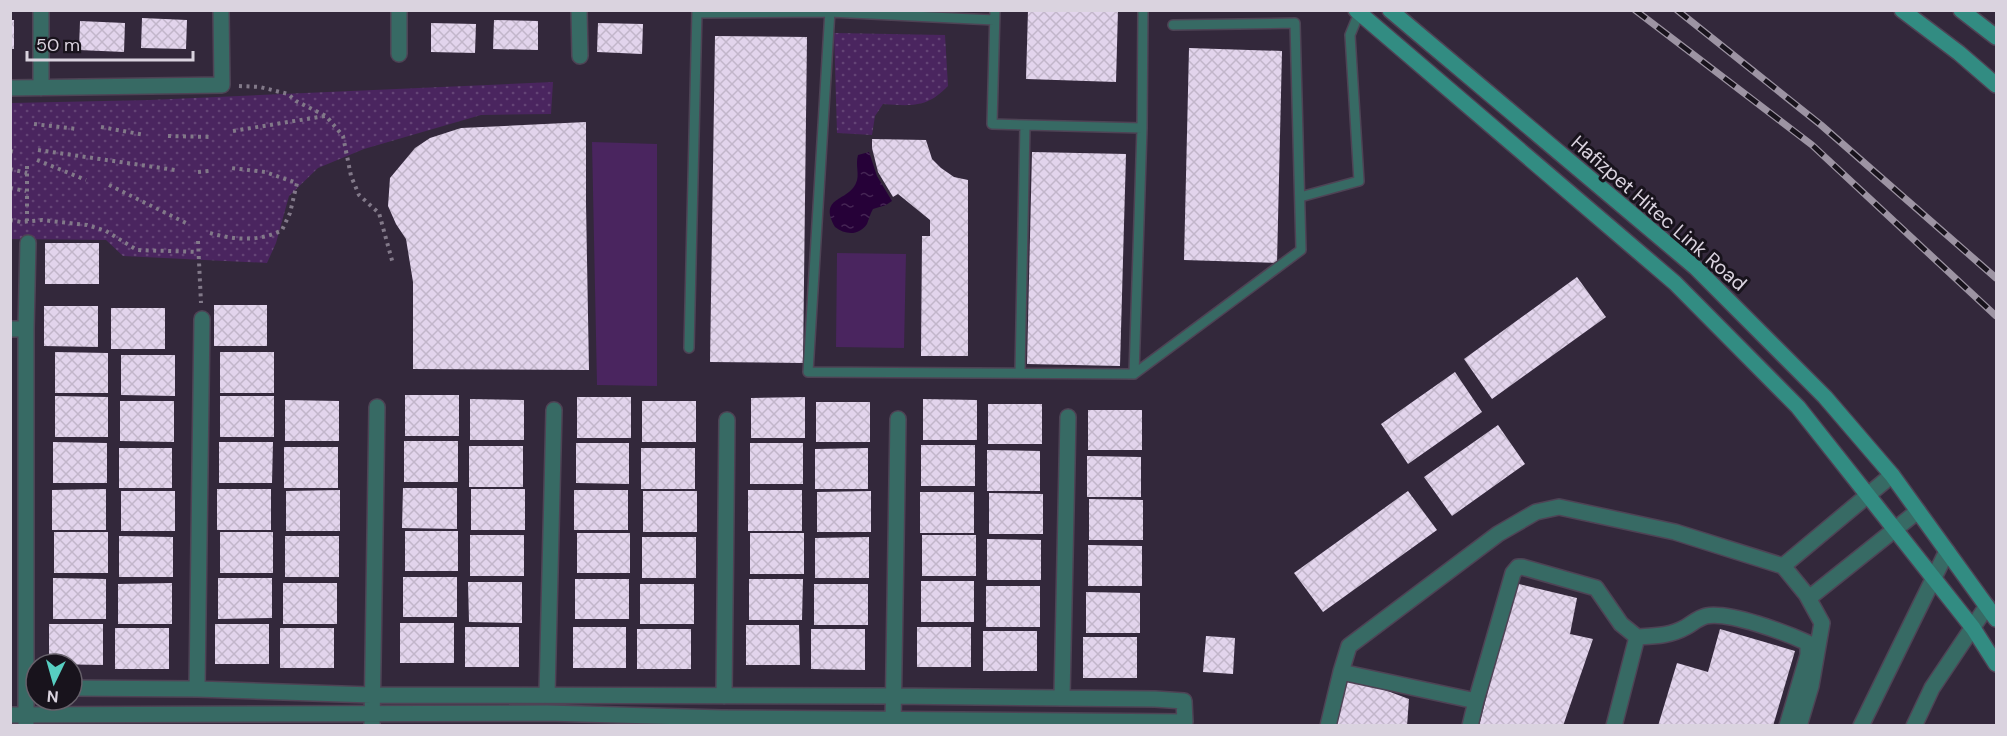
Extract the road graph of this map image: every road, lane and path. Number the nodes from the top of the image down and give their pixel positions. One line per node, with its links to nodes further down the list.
1 (41, 10): 20 (street)
2 (221, 10): 17 (street)
3 (399, 10): 15 (street)
4 (579, 10): 16 (street)
5 (1143, 10): 25 (lane)
6 (1390, 10): 63 (main road, Hafizpet Hitec Link Road)
7 (1902, 10): 18 (main road)
8 (1961, 10): 14 (main road)
9 (830, 11): 10 (lane); 12 (lane); 56 (lane)
10 (697, 12): 55 (lane)
11 (1358, 12): 44 (lane); 64 (main road)
12 (995, 15): 23 (lane)
13 (1173, 25): 44 (lane)
14 (1996, 37)
15 (399, 54)
16 (580, 56)
17 (222, 85): 20 (street); 21 (path)
18 (1996, 85)
19 (10, 88): 20 (street)
20 (41, 88)
21 (326, 116): 27 (path); 52 (path)
22 (34, 124): 26 (path)
23 (1025, 125): 25 (lane); 56 (lane)
24 (100, 127): 28 (path)
25 (1142, 128): 57 (lane)
26 (77, 129)
27 (233, 131)
28 (144, 135)
29 (168, 136): 30 (path)
30 (211, 136)
31 (38, 150): 36 (path)
32 (37, 160): 40 (path)
33 (27, 166): 39 (path)
34 (231, 168): 48 (path)
35 (10, 169): 39 (path)
36 (175, 170)
37 (209, 171): 38 (path)
38 (198, 172)
39 (27, 173): 43 (path)
40 (86, 180)
41 (109, 185): 47 (path)
42 (10, 188): 43 (path)
43 (26, 191): 46 (path)
44 (1300, 197): 57 (lane)
45 (10, 220): 46 (path)
46 (27, 222): 50 (path); 51 (path)
47 (188, 224)
48 (210, 233)
49 (198, 241): 51 (path)
50 (28, 243): 54 (street)
51 (198, 252): 53 (path)
52 (393, 264)
53 (202, 319): 79 (street)
54 (18, 328): 77 (street)
55 (689, 348)
56 (1020, 373): 57 (lane)
57 (1134, 374)
58 (377, 407): 81 (street)
59 (554, 410): 80 (street)
60 (1068, 417): 84 (street)
61 (898, 419): 83 (street)
62 (727, 420): 82 (street)
63 (1892, 475): 64 (street); 65 (main road, Hafizpet Hitec Link Road)
64 (1868, 495): 66 (main road); 68 (street)
65 (1918, 511): 66 (street); 67 (main road, Hafizpet Hitec Link Road)
66 (1894, 530): 69 (main road); 70 (street)
67 (1947, 551): 69 (street); 71 (main road, Hafizpet Hitec Link Road)
68 (1783, 566): 70 (street); 76 (street)
69 (1933, 577): 73 (main road); 98 (street)
70 (1809, 598): 97 (street)
71 (1988, 606): 72 (main road, Hafizpet Hitec Link Road); 73 (street)
72 (1996, 620)
73 (1973, 628): 75 (main road); 99 (street)
74 (1637, 637): 85 (street); 95 (street); 96 (street)
75 (1996, 664)
76 (1341, 672): 85 (street); 93 (street)
77 (24, 688): 86 (street)
78 (84, 688): 79 (street)
79 (197, 689): 81 (street)
80 (547, 694): 81 (street); 82 (street)
81 (371, 695): 87 (street)
82 (724, 696): 83 (street)
83 (893, 696): 84 (street); 91 (street)
84 (1062, 697): 92 (street)
85 (1476, 701): 94 (street)
86 (21, 718): 89 (street)
87 (372, 719): 88 (street); 89 (street)
88 (547, 719): 90 (street)
89 (194, 720)
90 (722, 722): 91 (street)
91 (893, 722): 92 (street)
92 (1070, 723)
93 (1328, 726)
94 (1470, 726)
95 (1614, 726)
96 (1787, 726)
97 (1799, 726)
98 (1861, 726)
99 (1914, 726)

